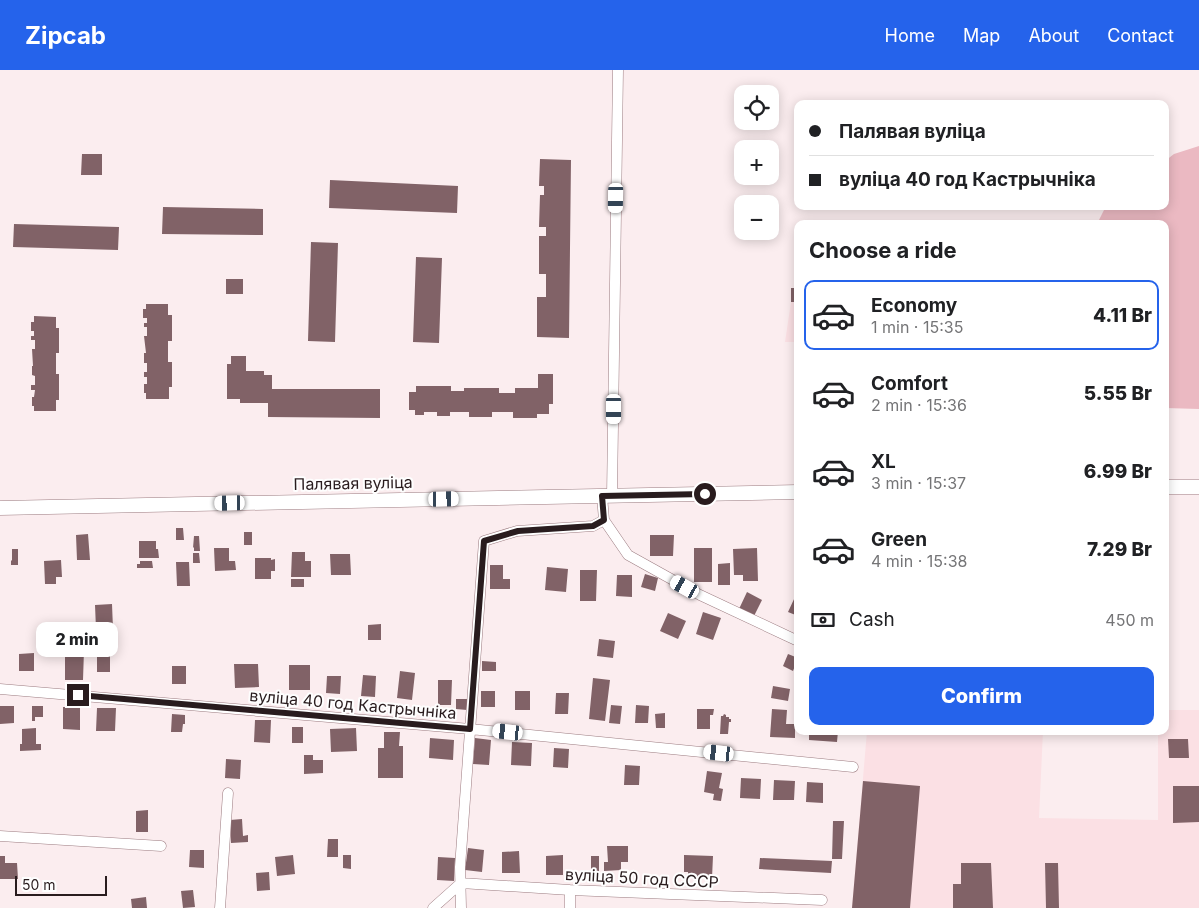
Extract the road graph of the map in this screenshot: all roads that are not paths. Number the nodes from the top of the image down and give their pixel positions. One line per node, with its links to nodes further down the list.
1 (618, 70): 5 (street)
2 (1199, 487): 3 (street)
3 (1169, 488)
4 (794, 492): 5 (street, Палявая вуліца)
5 (607, 496): 6 (street, Палявая вуліца); 7 (street)
6 (0, 508)
7 (604, 520): 8 (street); 10 (street)
8 (794, 639)
9 (0, 689): 10 (street, вуліца 40 год Кастрычніка)
10 (470, 729): 11 (street, вуліца 40 год Кастрычніка); 15 (street)
11 (853, 766)
12 (228, 793): 18 (street)
13 (0, 836): 14 (street)
14 (162, 846)
15 (461, 884): 16 (street, вуліца 50 год СССР); 19 (street); 20 (street)
16 (570, 890): 17 (street, вуліца 50 год СССР); 21 (street)
17 (822, 900)
18 (220, 908)
19 (433, 908)
20 (461, 908)
21 (570, 908)

